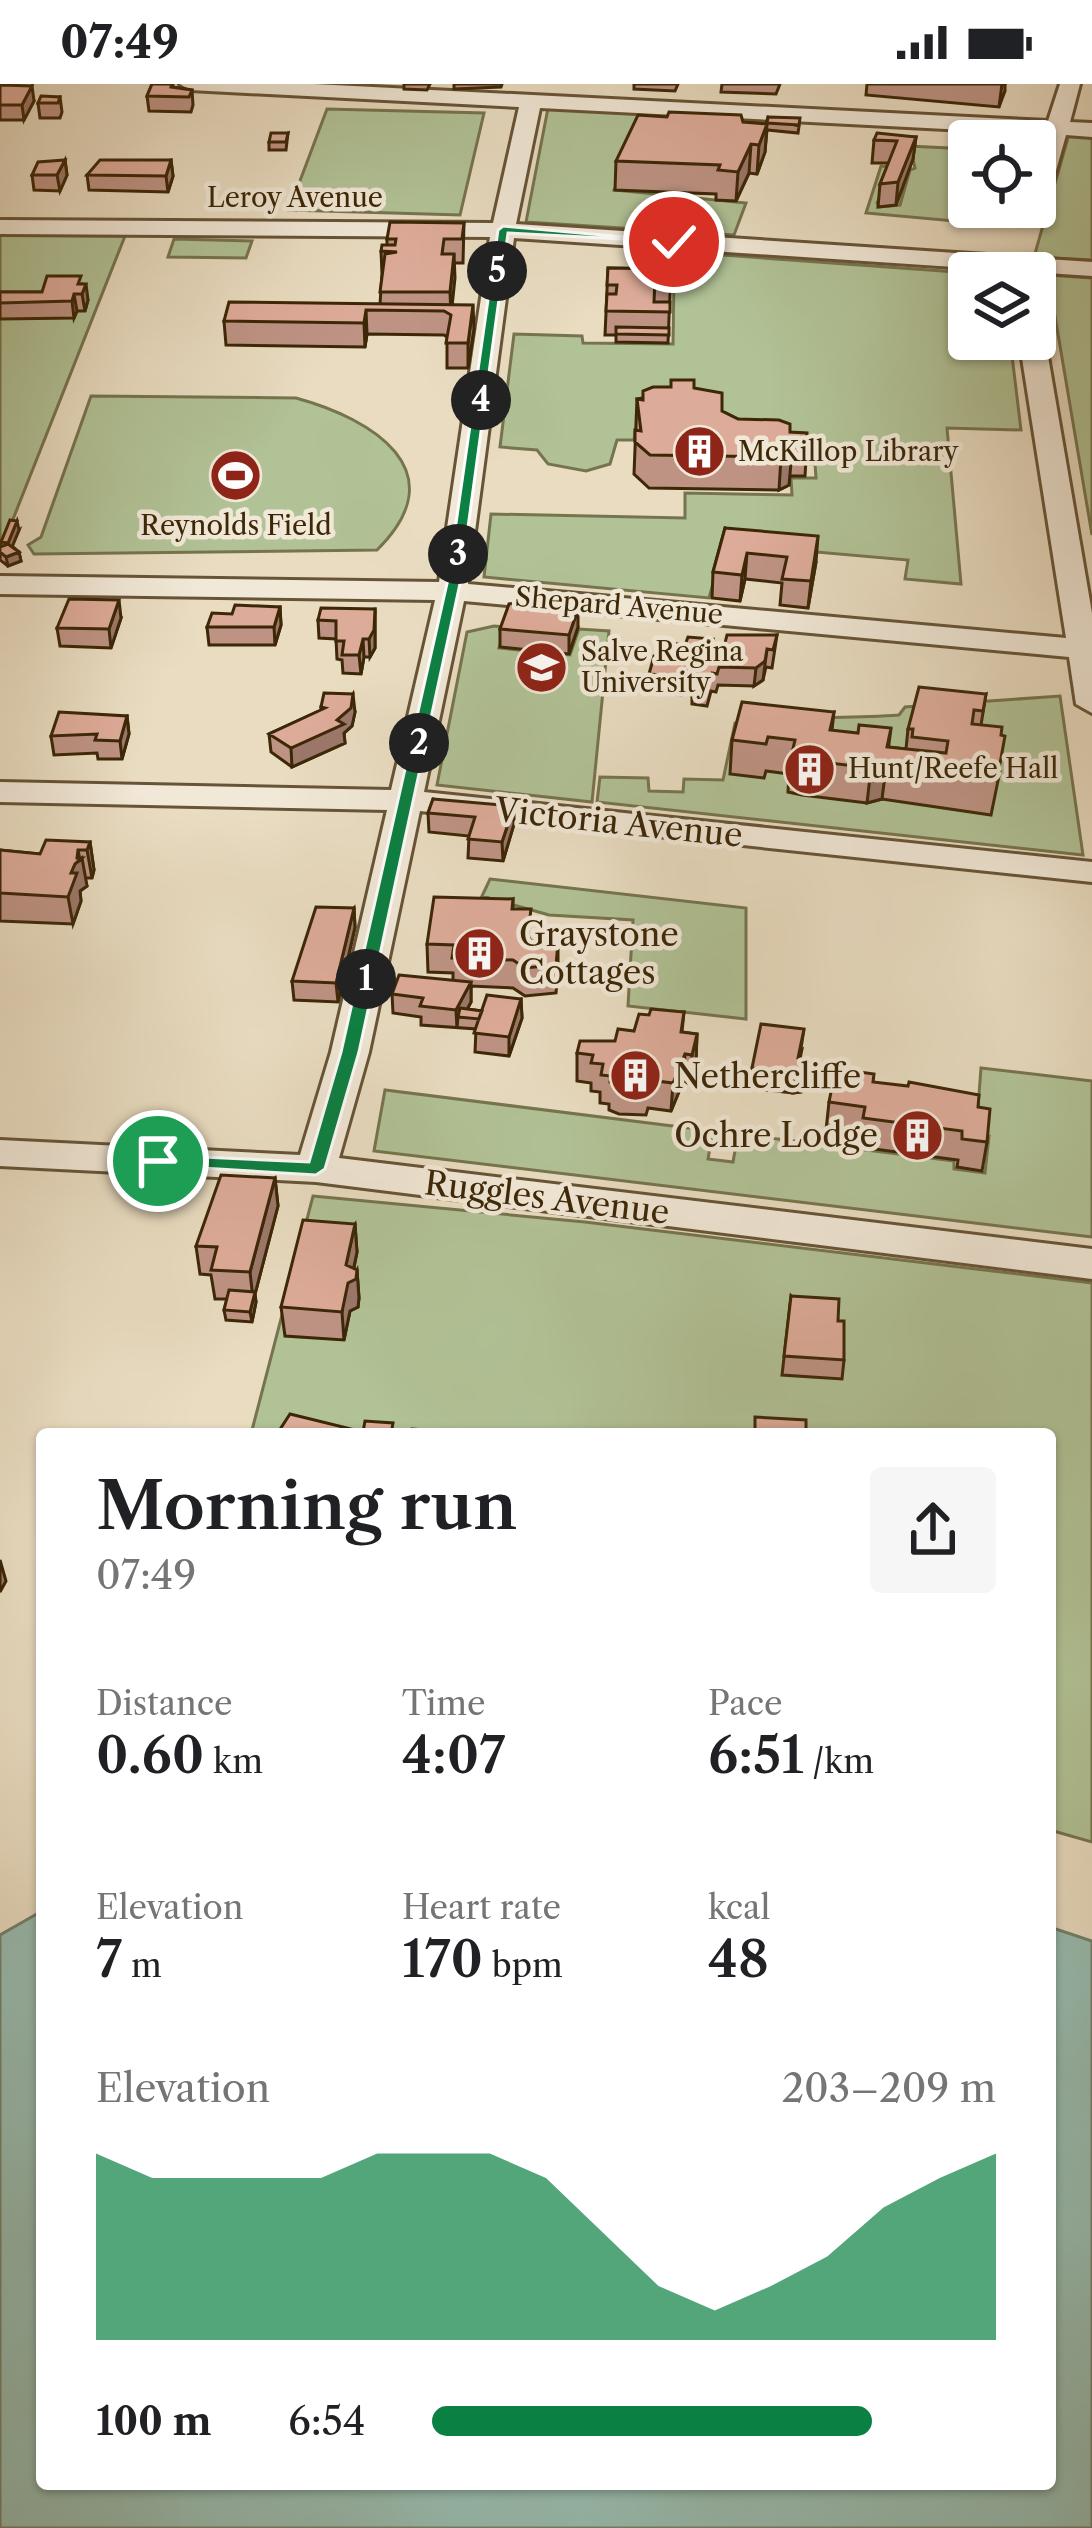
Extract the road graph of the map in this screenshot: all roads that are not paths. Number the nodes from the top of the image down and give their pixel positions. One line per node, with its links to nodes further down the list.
1 (190, 84): 3 (street)
2 (1070, 84): 4 (street)
3 (530, 101): 4 (street); 8 (street)
4 (1057, 128): 5 (street); 6 (street)
5 (1092, 130)
6 (1056, 131)
7 (0, 227): 8 (street, Leroy Avenue)
8 (503, 230): 9 (street, Leroy Avenue); 14 (street)
9 (948, 264)
10 (1056, 269): 11 (street, Leroy Avenue)
11 (1092, 269)
12 (1036, 360): 15 (street)
13 (0, 585): 14 (street, Shepard Avenue)
14 (451, 591): 15 (street, Shepard Avenue); 18 (street)
15 (1086, 650): 16 (street)
16 (1092, 704)
17 (0, 792): 18 (street, Victoria Avenue)
18 (407, 800): 19 (street, Victoria Avenue); 21 (street)
19 (1092, 872)
20 (0, 1153): 21 (street, Ruggles Avenue)
21 (316, 1169): 22 (street, Ruggles Avenue)
22 (1092, 1264)

